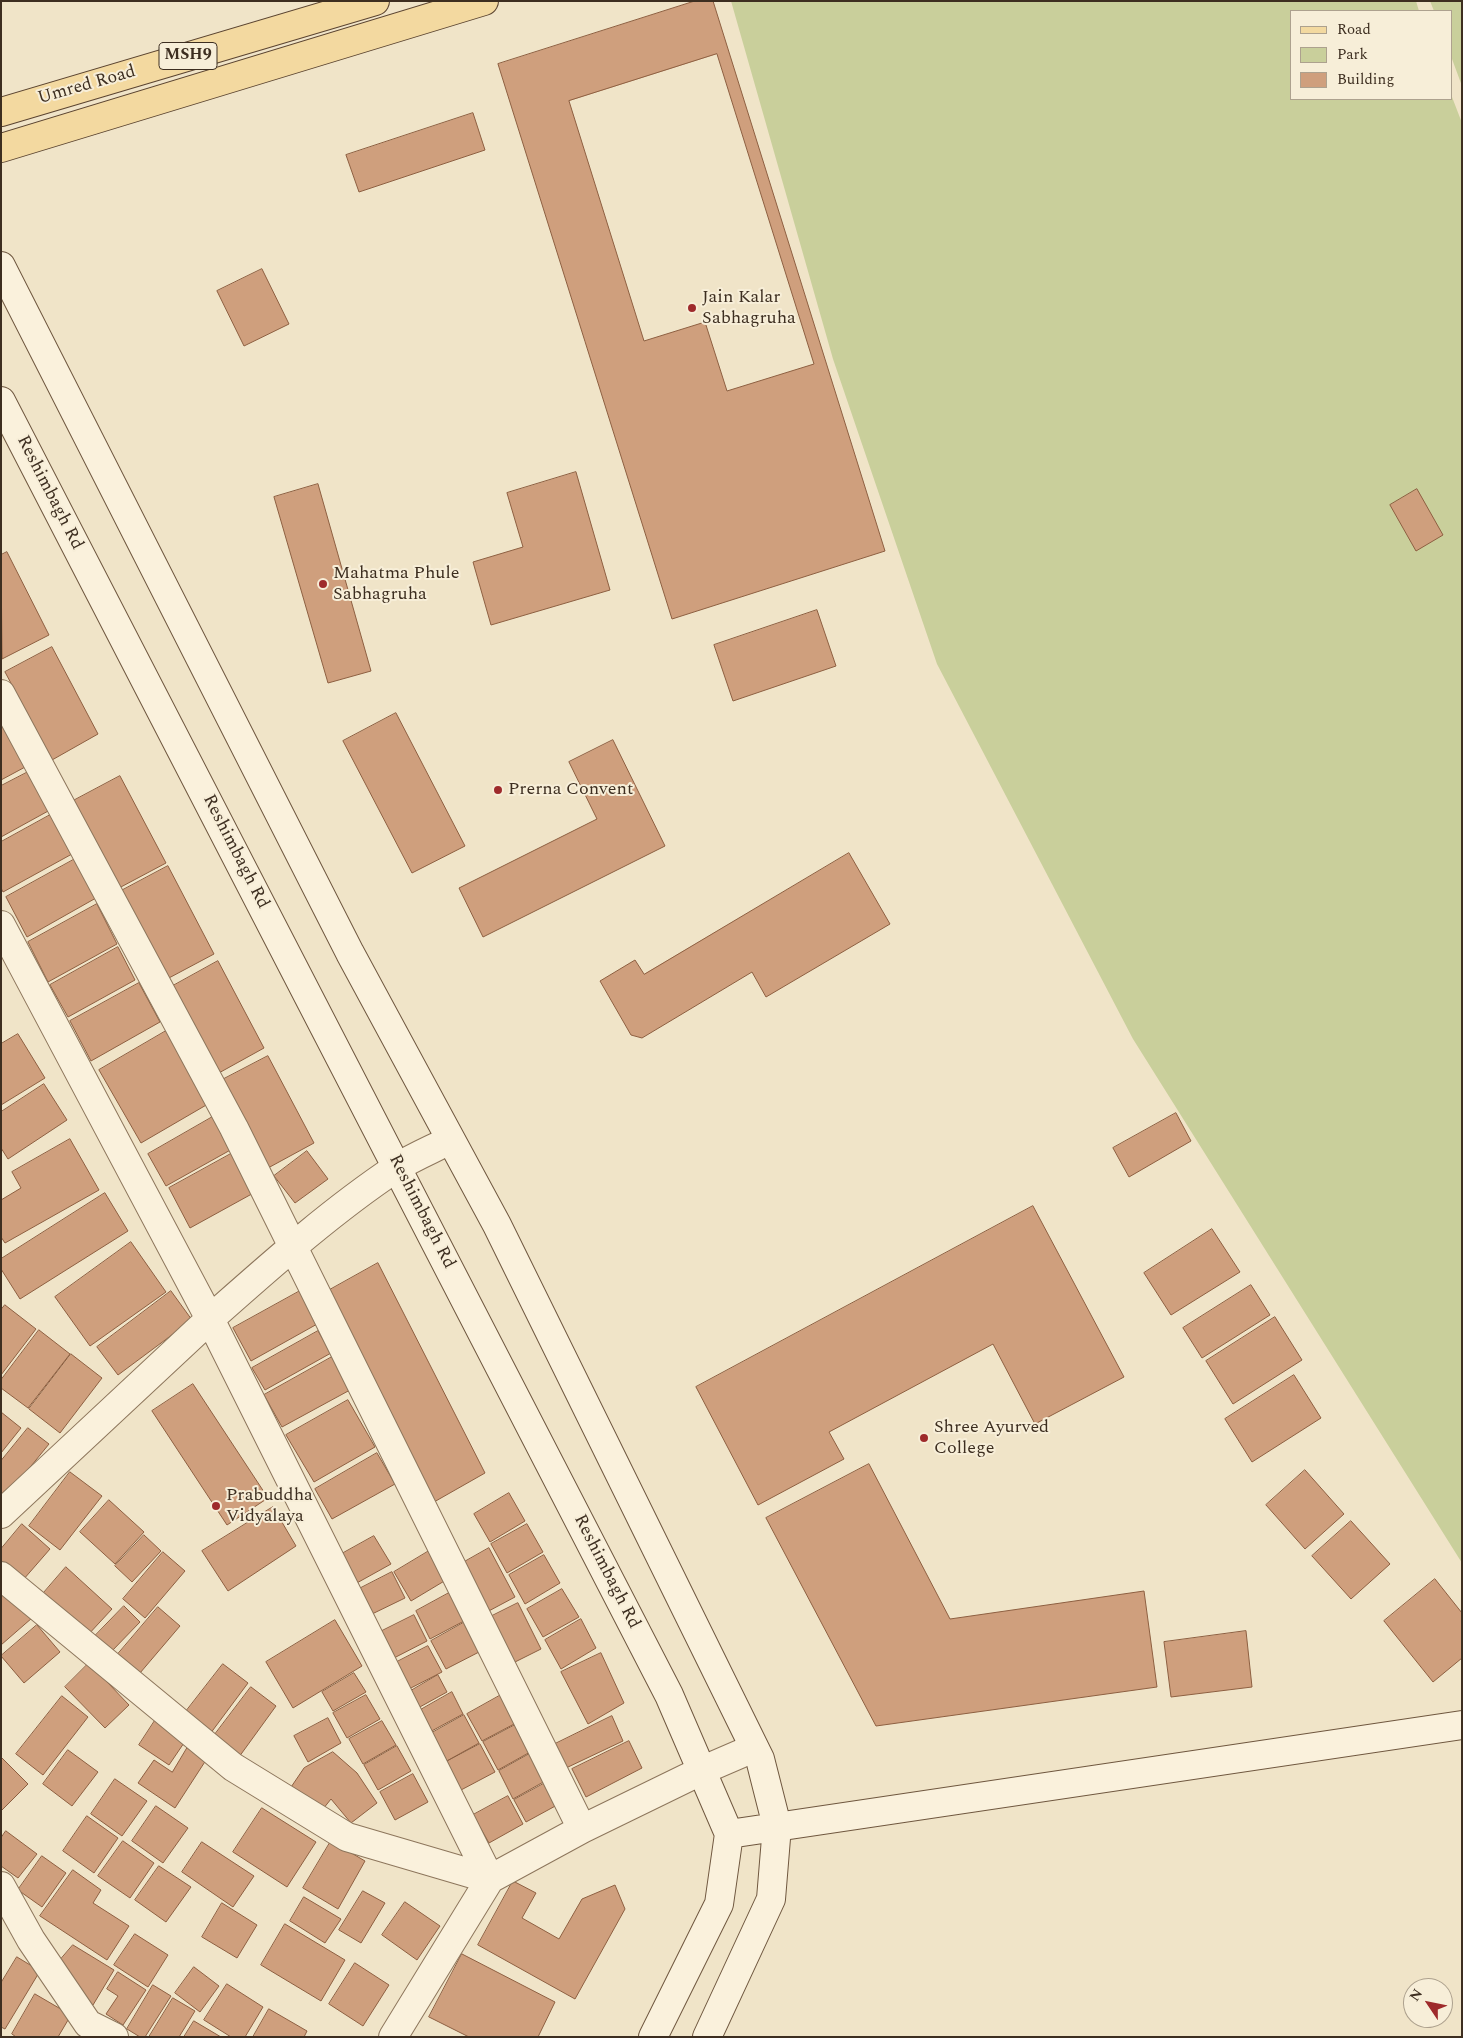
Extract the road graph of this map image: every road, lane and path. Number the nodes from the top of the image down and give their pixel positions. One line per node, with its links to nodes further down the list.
1 (484, 1): 4 (main road)
2 (367, 2): 3 (main road, Umred Road / MSH9)
3 (1, 112)
4 (1, 148)
5 (1, 266): 9 (street)
6 (1, 401): 10 (street, Reshimbagh Rd)
7 (1, 694): 11 (street)
8 (1, 924): 12 (street)
9 (450, 1140): 10 (street); 16 (street)
10 (398, 1167): 11 (street); 17 (street, Reshimbagh Rd)
11 (292, 1248): 12 (street); 19 (street)
12 (210, 1319): 13 (street); 21 (street)
13 (1, 1514)
14 (1, 1576): 21 (street)
15 (1462, 1725): 18 (street)
16 (754, 1748): 17 (street); 18 (street)
17 (703, 1770): 19 (street); 20 (street, Reshimbagh Rd)
18 (777, 1826): 20 (street); 27 (street)
19 (582, 1829): 21 (street)
20 (729, 1834): 26 (street)
21 (490, 1879): 25 (street)
22 (1, 1886): 23 (street)
23 (87, 2030): 24 (street)
24 (114, 2037)
25 (393, 2037)
26 (653, 2037)
27 (707, 2037)

